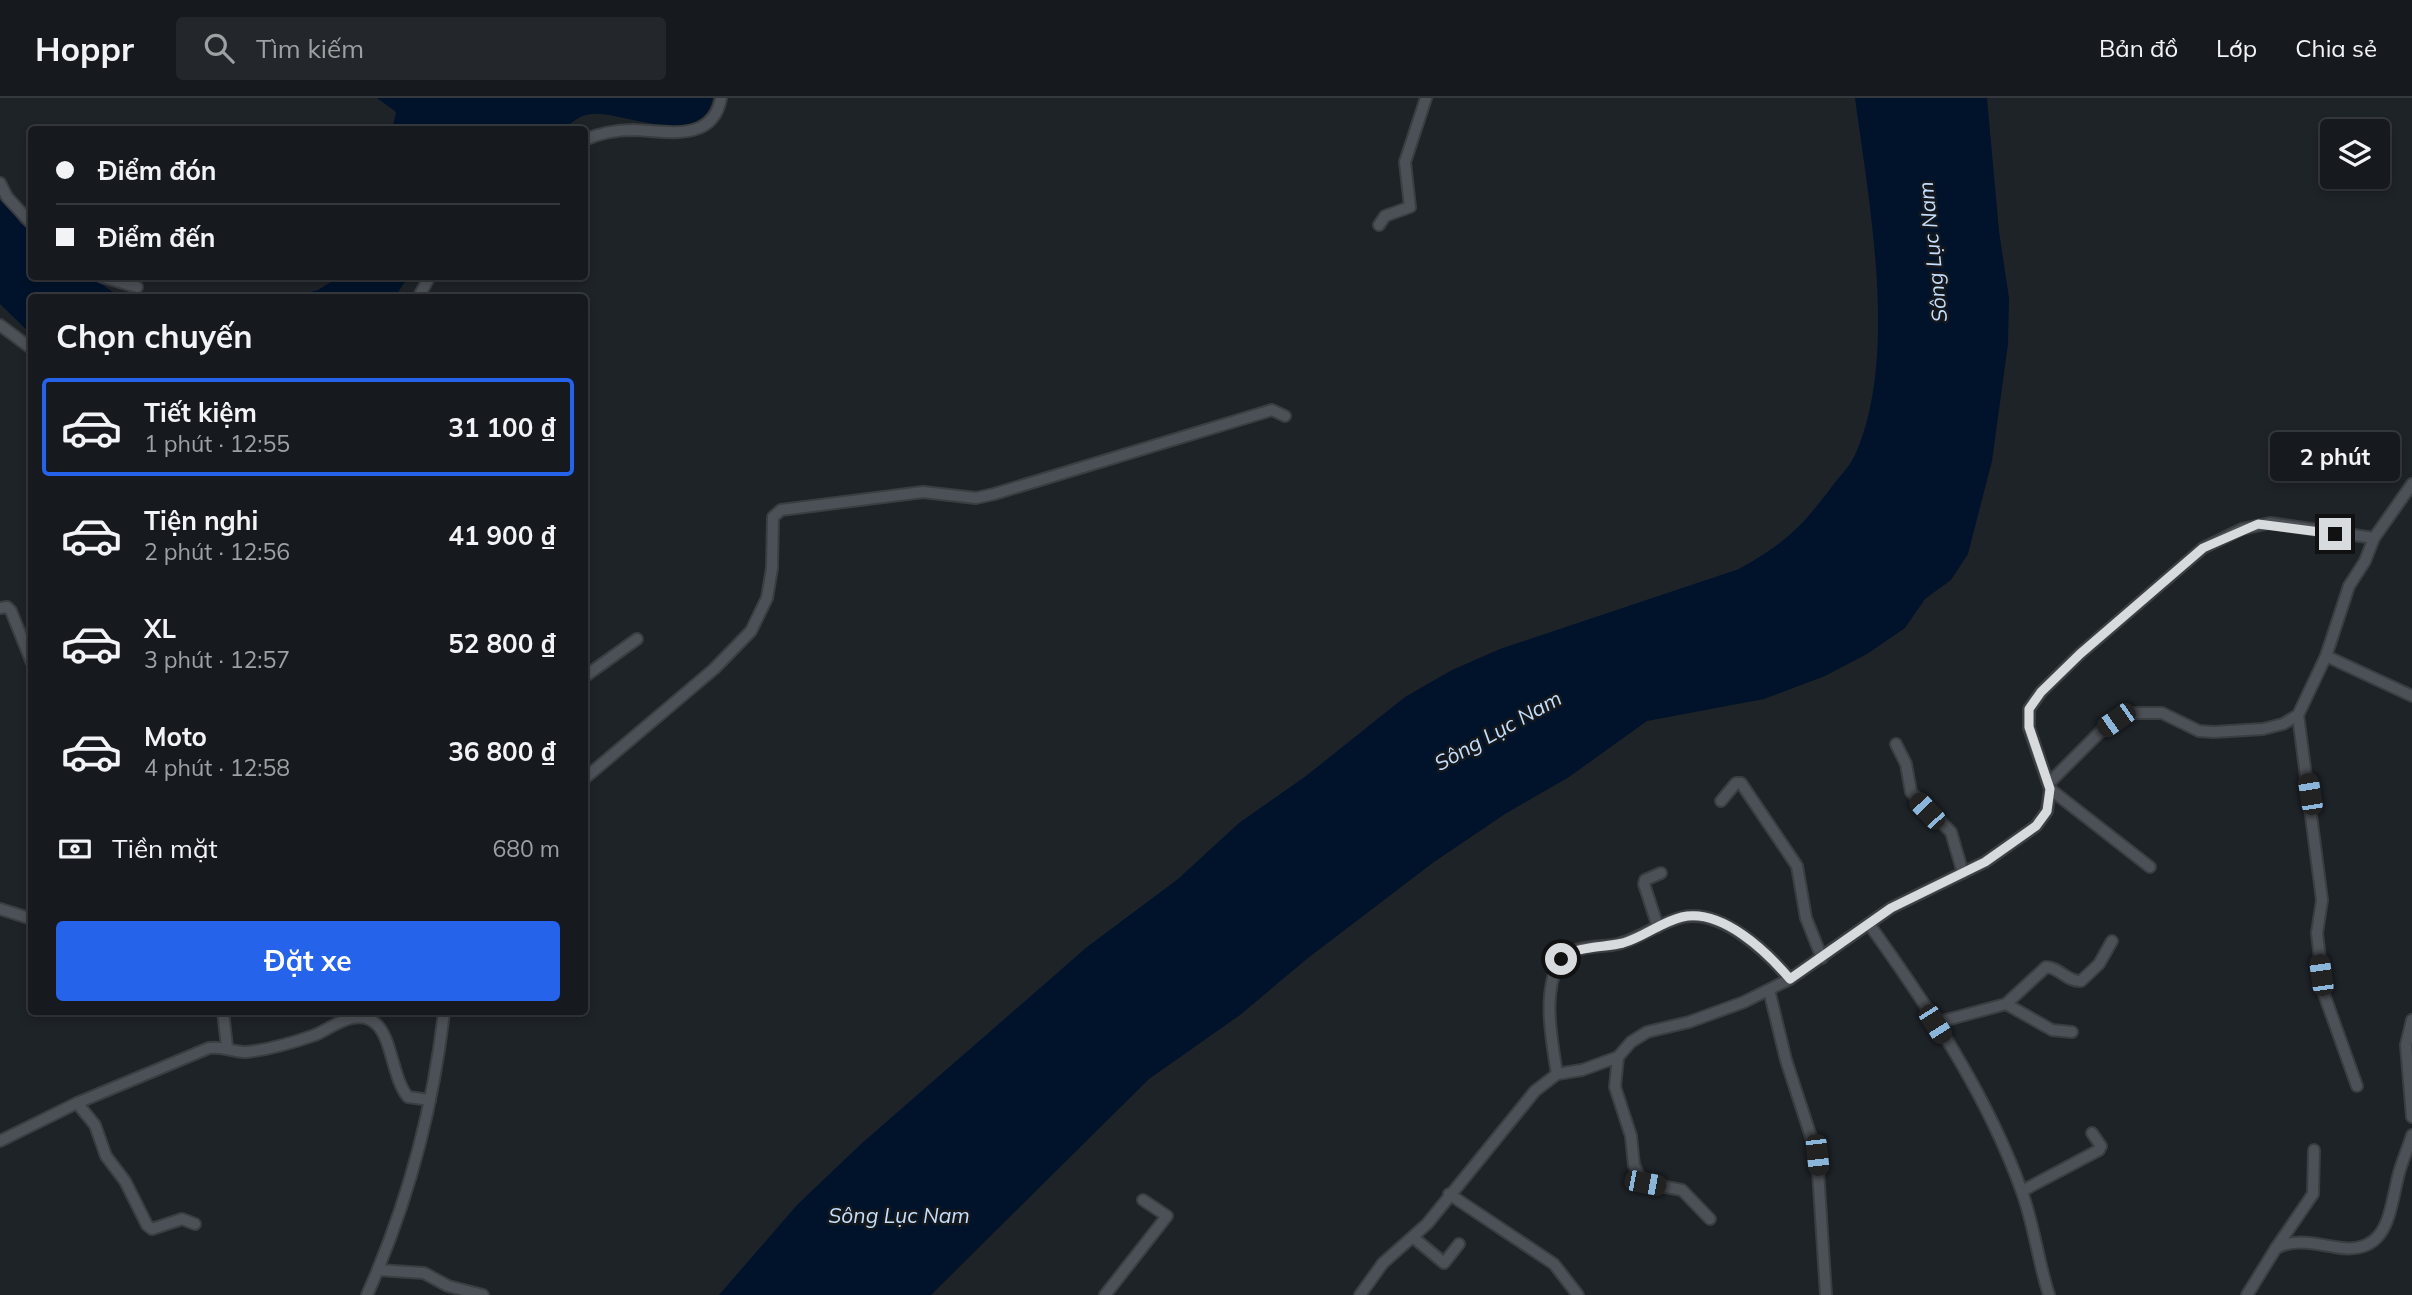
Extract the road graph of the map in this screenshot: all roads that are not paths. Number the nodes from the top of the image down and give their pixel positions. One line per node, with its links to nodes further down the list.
1 (721, 98): 3 (street)
2 (1426, 98): 6 (street)
3 (588, 139)
4 (0, 183): 5 (street)
5 (28, 220)
6 (1379, 225)
7 (110, 280): 8 (street)
8 (137, 287)
9 (0, 326): 10 (street)
10 (28, 346)
11 (1285, 416): 22 (street)
12 (2412, 484): 13 (street)
13 (2374, 538): 17 (street); 23 (street)
14 (0, 608): 16 (street)
15 (637, 639): 18 (street)
16 (28, 652)
17 (2326, 656): 19 (street); 20 (street)
18 (588, 674)
19 (2412, 696)
20 (2298, 715): 23 (street); 46 (street)
21 (1896, 744): 27 (street)
22 (588, 776)
23 (2050, 785): 25 (street); 27 (street)
24 (1721, 801): 33 (street)
25 (2150, 867)
26 (1661, 873): 31 (street)
27 (1963, 873): 30 (street)
28 (0, 909): 29 (street)
29 (28, 918)
30 (1869, 924): 33 (street); 40 (street)
31 (1658, 927): 34 (street); 45 (street)
32 (2112, 941): 36 (street)
33 (1822, 958): 34 (street)
34 (1790, 979): 35 (street)
35 (1769, 990): 44 (street); 68 (street)
36 (2006, 1004): 40 (street); 41 (street)
37 (223, 1015): 42 (street)
38 (444, 1015): 47 (street)
39 (2412, 1020): 43 (street)
40 (1935, 1024): 54 (street)
41 (2072, 1032)
42 (227, 1047): 47 (street); 48 (street)
43 (2409, 1056): 49 (street)
44 (1618, 1057): 45 (street); 57 (street)
45 (1557, 1074): 55 (street)
46 (2357, 1086)
47 (430, 1100): 62 (street)
48 (77, 1102): 52 (street); 58 (street)
49 (2412, 1117)
50 (2092, 1133): 54 (street)
51 (2412, 1135): 61 (street)
52 (0, 1141)
53 (2314, 1150): 61 (street)
54 (2022, 1191): 69 (street)
55 (1449, 1194): 59 (street); 67 (street)
56 (1143, 1200): 65 (street)
57 (1710, 1219)
58 (195, 1224)
59 (1414, 1238): 60 (street); 66 (street)
60 (1460, 1244)
61 (2276, 1248): 70 (street)
62 (378, 1269): 63 (street); 64 (street)
63 (367, 1295)
64 (483, 1295)
65 (1105, 1295)
66 (1360, 1295)
67 (1578, 1295)
68 (1826, 1295)
69 (2049, 1295)
70 (2247, 1295)

